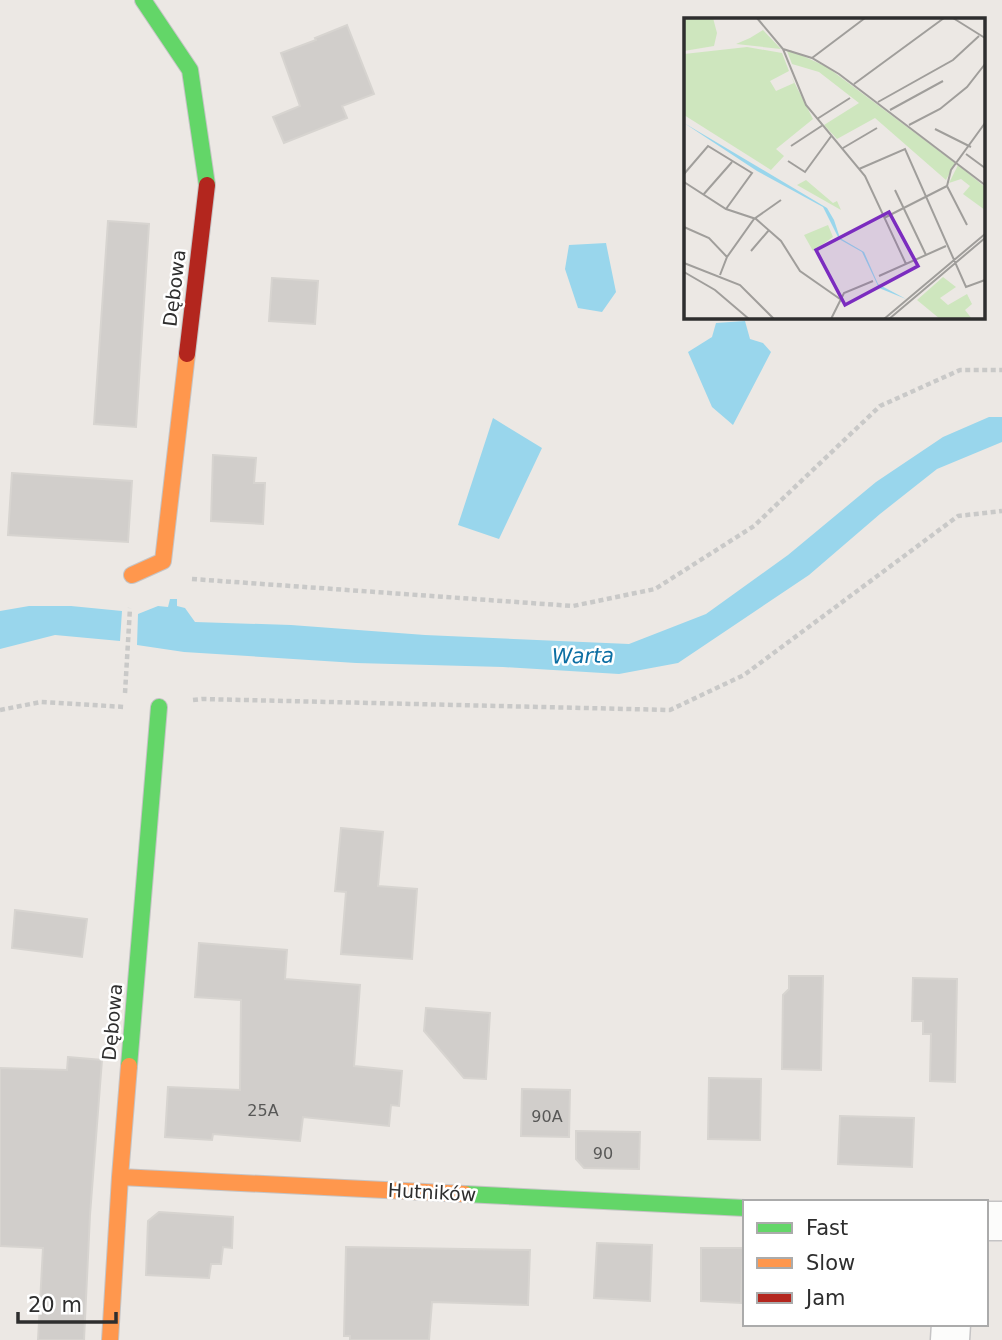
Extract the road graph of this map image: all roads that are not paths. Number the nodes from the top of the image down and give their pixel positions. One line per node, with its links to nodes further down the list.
1 (144, 0): 2 (street, Dębowa)
2 (132, 575)
3 (159, 707): 4 (street, Dębowa)
4 (120, 1177): 5 (street, Hutników); 6 (street, Dębowa)
5 (743, 1208)
6 (110, 1340)

